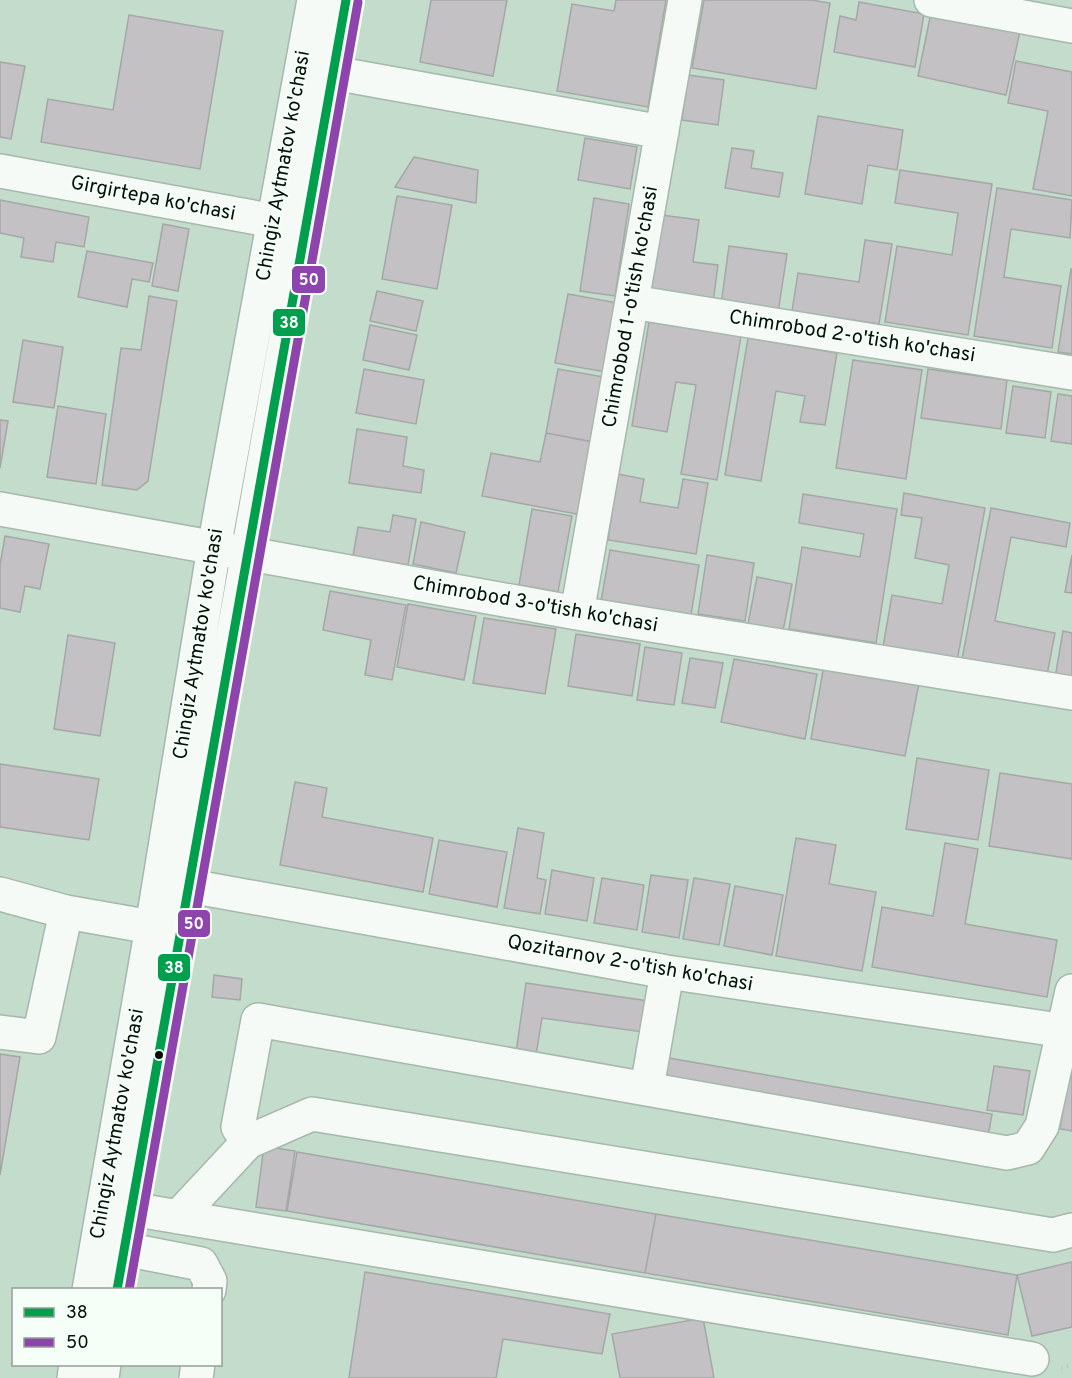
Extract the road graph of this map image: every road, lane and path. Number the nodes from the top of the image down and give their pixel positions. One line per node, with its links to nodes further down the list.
1 (314, 0): 6 (street, Chingiz Aytmatov ko'chasi)
2 (346, 0): 6 (street, Chingiz Aytmatov ko'chasi)
3 (685, 0): 7 (street, Chimrobod 1-o'tish ko'chasi)
4 (931, 0): 5 (street)
5 (1072, 26)
6 (318, 70): 7 (street); 9 (street, Chingiz Aytmatov ko'chasi)
7 (662, 132): 10 (street, Chimrobod 1-o'tish ko'chasi)
8 (0, 171): 9 (street, Girgirtepa ko'chasi)
9 (291, 224): 13 (street, Chingiz Aytmatov ko'chasi); 14 (street, Chingiz Aytmatov ko'chasi)
10 (632, 302): 11 (street, Chimrobod 2-o'tish ko'chasi); 15 (street, Chimrobod 1-o'tish ko'chasi)
11 (1072, 373)
12 (0, 509): 13 (street, Chimrobod 3-o'tish ko'chasi)
13 (214, 548): 14 (street, Chimrobod 3-o'tish ko'chasi); 17 (street, Chingiz Aytmatov ko'chasi)
14 (248, 554): 15 (street, Chimrobod 3-o'tish ko'chasi); 17 (street, Chingiz Aytmatov ko'chasi)
15 (577, 613): 16 (street, Chimrobod 3-o'tish ko'chasi)
16 (1072, 693)
17 (174, 884): 20 (street, Chingiz Aytmatov ko'chasi); 21 (street, Qozitarnov 2-o'tish ko'chasi)
18 (0, 894): 19 (street)
19 (66, 912): 20 (street); 24 (street)
20 (166, 930): 27 (street, Chingiz Aytmatov ko'chasi); 31 (street, Chingiz Aytmatov ko'chasi)
21 (667, 972): 23 (street, Qozitarnov 2-o'tish ko'chasi); 25 (street)
22 (1072, 991): 23 (street)
23 (1068, 1031): 25 (street)
24 (0, 1032)
25 (647, 1088): 26 (street)
26 (248, 1142): 28 (street); 29 (street)
27 (131, 1209): 28 (street); 30 (street, Chingiz Aytmatov ko'chasi)
28 (178, 1217): 34 (street)
29 (1072, 1230)
30 (124, 1249): 32 (street, Chingiz Aytmatov ko'chasi); 33 (street)
31 (89, 1288)
32 (117, 1288)
33 (208, 1288)
34 (1032, 1359)

